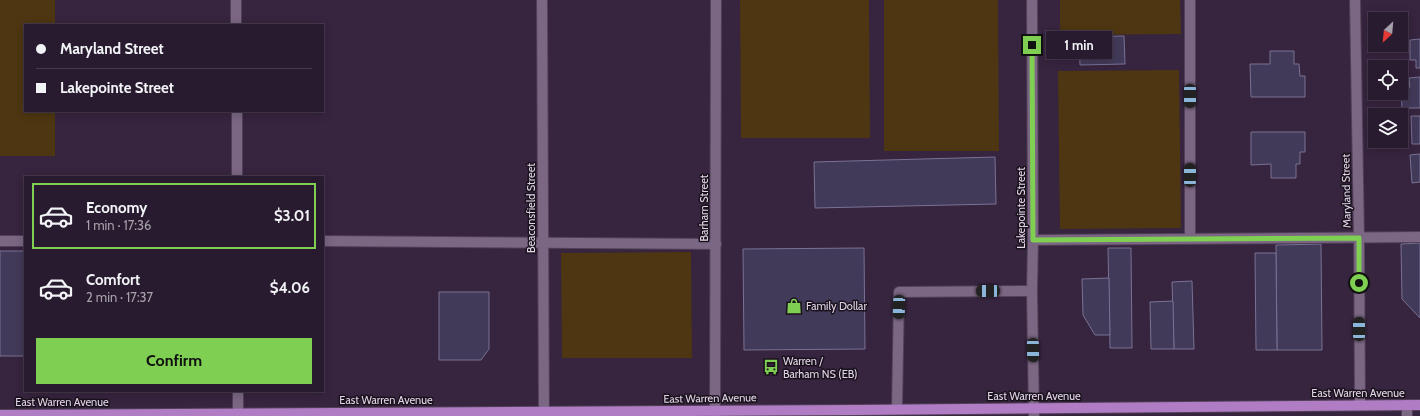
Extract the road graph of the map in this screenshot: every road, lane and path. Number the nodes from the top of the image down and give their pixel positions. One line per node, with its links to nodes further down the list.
1 (236, 0): 7 (street)
2 (542, 0): 17 (street, Beaconsfield Street)
3 (716, 0): 18 (street, Barham Street)
4 (1032, 0): 13 (street, Lakepointe Street)
5 (1190, 0): 12 (street)
6 (1355, 0): 11 (street, Maryland Street)
7 (236, 24)
8 (237, 112): 9 (street)
9 (237, 176)
10 (1420, 237): 11 (street)
11 (1359, 238): 12 (street); 21 (street, Maryland Street)
12 (1190, 239): 13 (street)
13 (1033, 240): 19 (street, Lakepointe Street)
14 (0, 241): 15 (street)
15 (24, 241)
16 (324, 241): 17 (street)
17 (543, 242): 18 (street); 30 (street, Beaconsfield Street)
18 (716, 244): 31 (street, Barham Street)
19 (1032, 291): 24 (street); 25 (street, Lakepointe Street)
20 (238, 392): 29 (street)
21 (1360, 405): 22 (main road, East Warren Avenue); 25 (main road, East Warren Avenue)
22 (1407, 405): 23 (main road, East Warren Avenue); 32 (street)
23 (1420, 405)
24 (897, 409): 25 (main road, East Warren Avenue); 27 (main road, East Warren Avenue)
25 (1034, 412)
26 (784, 413): 27 (main road, East Warren Avenue); 31 (main road, East Warren Avenue)
27 (857, 413)
28 (0, 414): 29 (main road, East Warren Avenue)
29 (238, 414): 30 (main road, East Warren Avenue)
30 (544, 414): 31 (main road, East Warren Avenue)
31 (715, 414)
32 (1407, 416)

